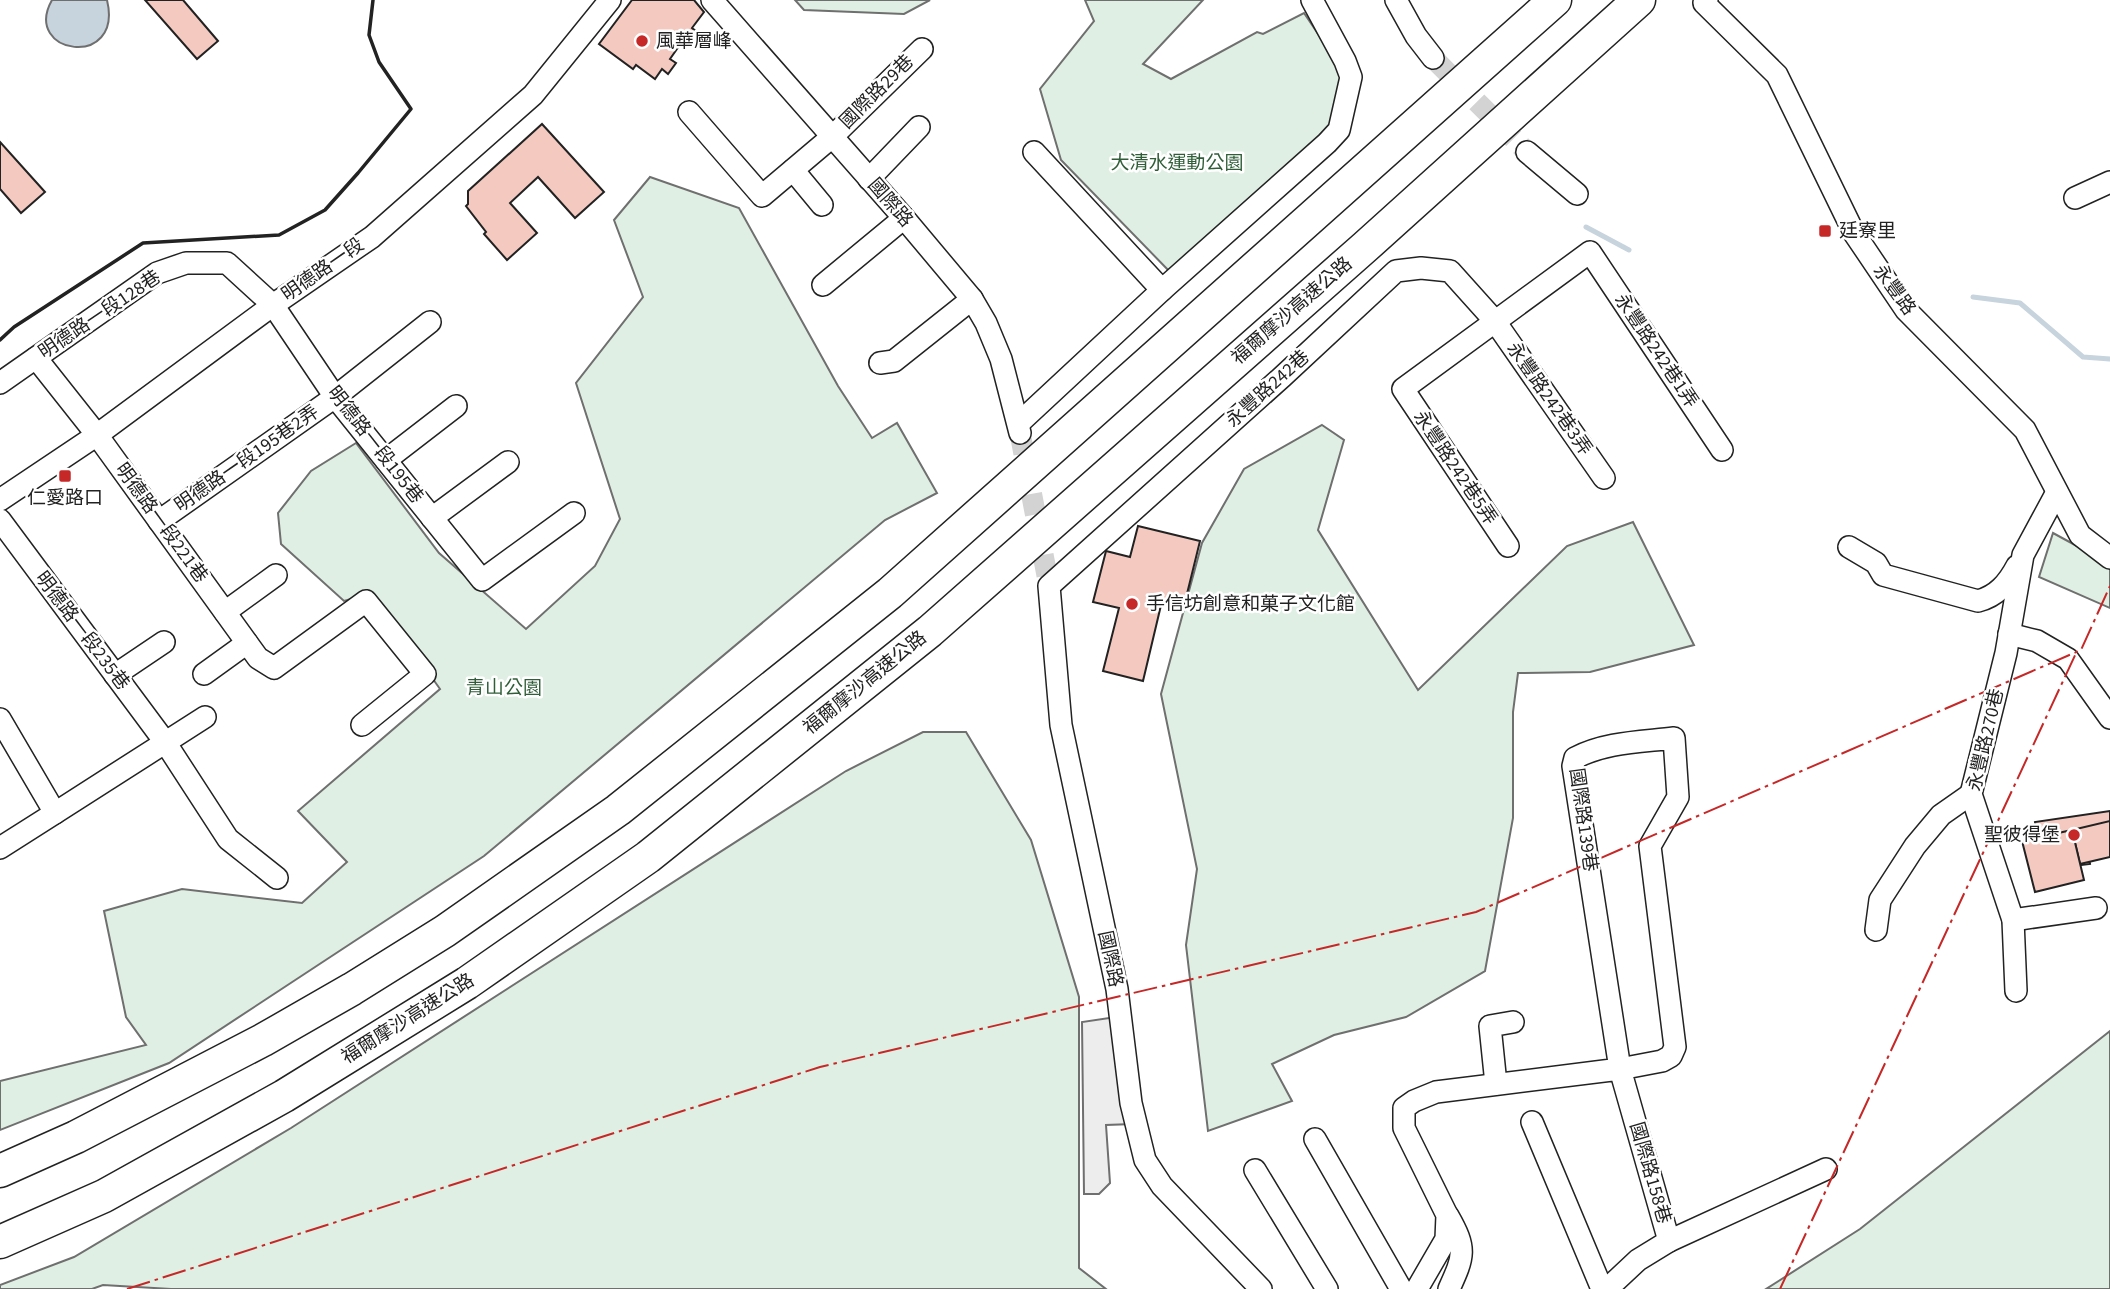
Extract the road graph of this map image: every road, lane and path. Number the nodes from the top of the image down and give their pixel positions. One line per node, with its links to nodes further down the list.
1 (610, 0): 25 (street, 明德路一段)
2 (712, 0): 12 (street, 國際路)
3 (1312, 0): 23 (street)
4 (1396, 0): 9 (street)
5 (1555, 0): 76 (highway)
6 (1639, 0): 79 (highway, 福爾摩沙高速公路)
7 (1705, 1): 38 (street, 永豐路)
8 (922, 49): 12 (street, 國際路29巷)
9 (1433, 58)
10 (689, 112): 15 (street, 國際路29巷)
11 (919, 127): 16 (street)
12 (833, 136): 15 (street, 國際路29巷); 16 (street, 國際路)
13 (1034, 152): 23 (street)
14 (1527, 152): 18 (street)
15 (793, 170): 20 (street)
16 (869, 179): 21 (street, 國際路)
17 (2110, 182): 19 (street)
18 (1577, 194)
19 (2075, 198)
20 (822, 205)
21 (904, 218): 22 (street); 24 (street, 國際路)
22 (823, 285)
23 (1162, 290): 24 (street, 國際路)
24 (972, 299): 29 (street)
25 (273, 305): 28 (street, 明德路一段128巷); 31 (street, 明德路一段195巷); 33 (street, 明德路一段)
26 (1494, 320): 34 (street, 永豐路242巷1弄); 37 (street, 永豐路242巷3弄); 44 (street, 永豐路242巷5弄); 49 (street, 永豐路242巷)
27 (430, 322): 31 (street, 明德路一段195巷2弄)
28 (36, 358): 30 (street, 明德路一段128巷); 33 (street, 明德路一段221巷)
29 (880, 363)
30 (0, 383)
31 (335, 397): 35 (street, 明德路一段195巷); 43 (street, 明德路一段195巷2弄)
32 (456, 406): 35 (street)
33 (97, 435): 39 (street, 明德路一段); 43 (street, 明德路一段221巷)
34 (1722, 450)
35 (386, 460): 41 (street, 明德路一段195巷)
36 (508, 462): 41 (street)
37 (1604, 478)
38 (2057, 492): 46 (street, 永豐路270巷); 47 (street, 永豐路)
39 (0, 500)
40 (574, 513): 41 (street, 明德路一段195巷)
41 (432, 519)
42 (0, 520): 55 (street, 明德路一段235巷)
43 (159, 521): 50 (street, 明德路一段221巷)
44 (1508, 546)
45 (1849, 547): 46 (street)
46 (2023, 555): 51 (street, 永豐路270巷)
47 (2110, 558)
48 (276, 575): 50 (street)
49 (1049, 586): 80 (street, 國際路)
50 (225, 612): 53 (street, 明德路一段221巷)
51 (2009, 634): 57 (street); 61 (street, 永豐路270巷)
52 (164, 642): 55 (street)
53 (247, 643): 54 (street); 59 (street, 明德路一段221巷)
54 (204, 674)
55 (116, 675): 60 (street, 明德路一段235巷)
56 (205, 717): 60 (street)
57 (2110, 718)
58 (0, 719): 62 (street)
59 (362, 725)
60 (164, 742): 62 (street); 64 (street, 明德路一段235巷)
61 (1971, 794): 66 (street, 永豐路270巷); 67 (street)
62 (55, 813): 63 (street)
63 (0, 848)
64 (277, 878)
65 (2096, 908): 66 (street)
66 (2012, 920): 68 (street, 永豐路270巷)
67 (1876, 930)
68 (2016, 991)
69 (1513, 1022): 71 (street)
70 (1620, 1069): 70 (street, 國際路139巷); 71 (street); 78 (street, 國際路158巷)
71 (1496, 1084): 77 (street)
72 (1532, 1122): 85 (street)
73 (1315, 1139): 82 (street)
74 (1826, 1169): 78 (street)
75 (1255, 1170): 81 (street)
76 (0, 1171)
77 (1447, 1215): 83 (street); 84 (street)
78 (1669, 1241): 85 (street, 國際路158巷)
79 (0, 1242)
80 (1261, 1289)
81 (1327, 1289)
82 (1401, 1289)
83 (1417, 1289)
84 (1449, 1289)
85 (1605, 1289)

